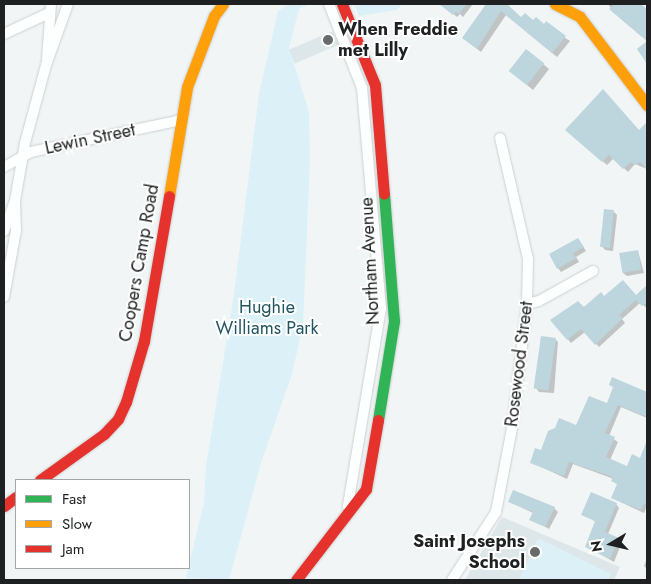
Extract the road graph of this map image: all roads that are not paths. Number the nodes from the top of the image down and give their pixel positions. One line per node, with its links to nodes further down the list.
1 (68, 4): 9 (street)
2 (223, 4): 7 (main road, Coopers Camp Road)
3 (329, 4): 23 (street, Northam Avenue)
4 (342, 4): 23 (main road, Northam Avenue)
5 (555, 4): 10 (main road)
6 (50, 8): 8 (street); 9 (street)
7 (214, 10): 11 (main road, Coopers Camp Road)
8 (4, 34)
9 (46, 64): 13 (street)
10 (647, 105)
11 (181, 120): 13 (street, Lewin Street); 20 (main road, Coopers Camp Road)
12 (500, 138): 19 (street, Rosewood Street)
13 (24, 154): 14 (street, Lewin Street); 15 (street)
14 (4, 167)
15 (15, 201): 16 (street); 18 (street)
16 (4, 231)
17 (594, 271): 19 (street)
18 (4, 297)
19 (527, 304): 25 (street, Rosewood Street)
20 (41, 479)
21 (15, 498): 22 (main road)
22 (4, 506)
23 (346, 514): 24 (main road, Northam Avenue)
24 (296, 580)
25 (452, 580)

